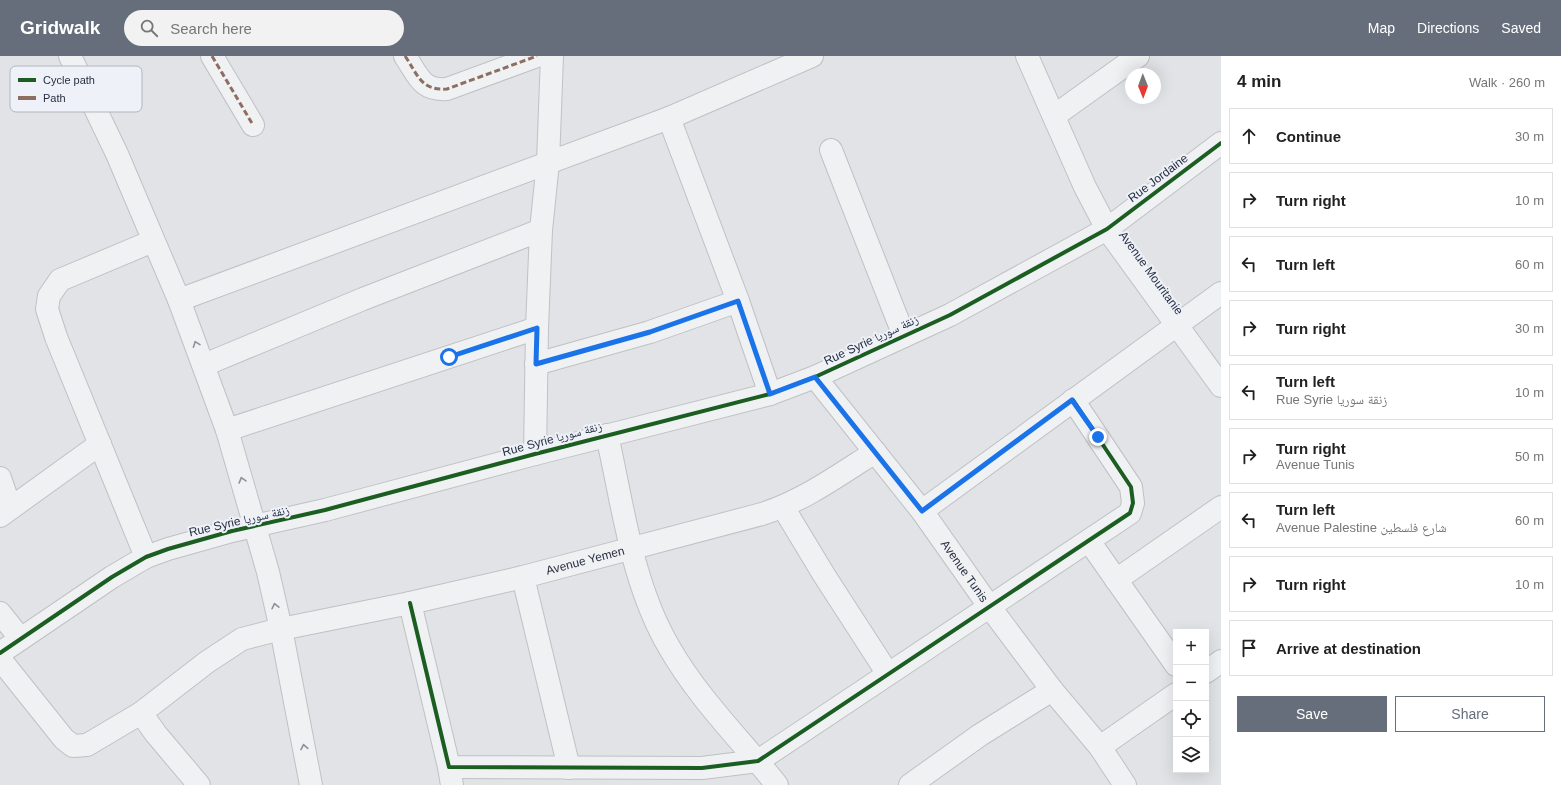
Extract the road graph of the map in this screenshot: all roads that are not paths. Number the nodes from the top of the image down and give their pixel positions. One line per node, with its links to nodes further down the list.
1 (70, 56): 9 (street)
2 (212, 56): 13 (street)
3 (405, 56): 4 (street)
4 (537, 56)
5 (552, 56): 16 (street)
6 (1027, 56): 11 (street, Avenue Mouritanie)
7 (1138, 56): 11 (street)
8 (808, 57): 12 (street)
9 (75, 66)
10 (97, 112): 19 (street)
11 (1054, 116): 17 (street, Avenue Mouritanie)
12 (668, 118): 16 (street); 22 (street)
13 (253, 125)
14 (1221, 143): 17 (street, Rue Jordaine)
15 (831, 150): 25 (street)
16 (548, 162): 18 (street); 21 (street)
17 (1107, 229): 23 (street, Avenue Mouritanie); 25 (street, Rue Syrie زنقة سوريا)
18 (541, 230): 24 (street); 27 (street)
19 (153, 241): 21 (street); 34 (street)
20 (1221, 293): 23 (street)
21 (179, 300): 27 (street, one-way to 21)
22 (738, 301): 26 (street); 30 (street)
23 (1176, 324): 29 (street, Avenue Mouritanie); 31 (street)
24 (537, 328): 26 (street); 32 (street)
25 (904, 336): 28 (street, Rue Syrie زنقة سوريا)
26 (536, 364): 36 (street)
27 (204, 365): 32 (street)
28 (815, 377): 30 (street, Rue Syrie زنقة سوريا); 35 (street, Avenue Tunis)
29 (1221, 386)
30 (770, 394): 33 (street, Rue Syrie زنقة سوريا)
31 (1072, 400): 41 (street); 43 (street)
32 (227, 430): 42 (street, one-way to 32)
33 (607, 436): 36 (street, Rue Syrie زنقة سوريا); 44 (street)
34 (100, 444): 40 (street); 45 (street)
35 (875, 452): 38 (street, Avenue Yemen); 41 (street, Avenue Tunis)
36 (535, 454): 42 (street, Rue Syrie زنقة سوريا)
37 (0, 478): 40 (street)
38 (783, 507): 44 (street, Avenue Yemen); 58 (street)
39 (1221, 507): 47 (street)
40 (5, 511)
41 (922, 511): 49 (street, Avenue Tunis)
42 (255, 526): 45 (street, Rue Syrie زنقة سوريا); 51 (street, one-way to 42)
43 (1089, 541): 47 (street); 49 (street)
44 (632, 549): 46 (street, Avenue Yemen); 63 (street)
45 (146, 557): 52 (street, Rue Syrie زنقة سوريا)
46 (523, 577): 48 (street, Avenue Yemen); 64 (street)
47 (1116, 580): 55 (street)
48 (410, 603): 51 (street, Avenue Yemen); 65 (street)
49 (989, 606): 58 (street); 59 (street, Avenue Tunis)
50 (0, 614): 52 (street)
51 (281, 629): 61 (street, Avenue Yemen); 67 (street, one-way to 51)
52 (20, 638): 53 (street, Rue Syrie زنقة سوريا)
53 (0, 653)
54 (0, 659): 61 (street, Avenue Yemen)
55 (1173, 661)
56 (1221, 661): 57 (street)
57 (1209, 670)
58 (888, 674): 63 (street)
59 (1052, 690): 62 (street, Avenue Tunis); 69 (street)
60 (1173, 696): 62 (street)
61 (141, 712): 66 (street)
62 (1100, 746): 70 (street, Avenue Tunis)
63 (758, 761): 64 (street); 68 (street)
64 (569, 768): 65 (street)
65 (450, 776)
66 (199, 785)
67 (311, 785)
68 (777, 785)
69 (910, 785)
70 (1125, 785)

